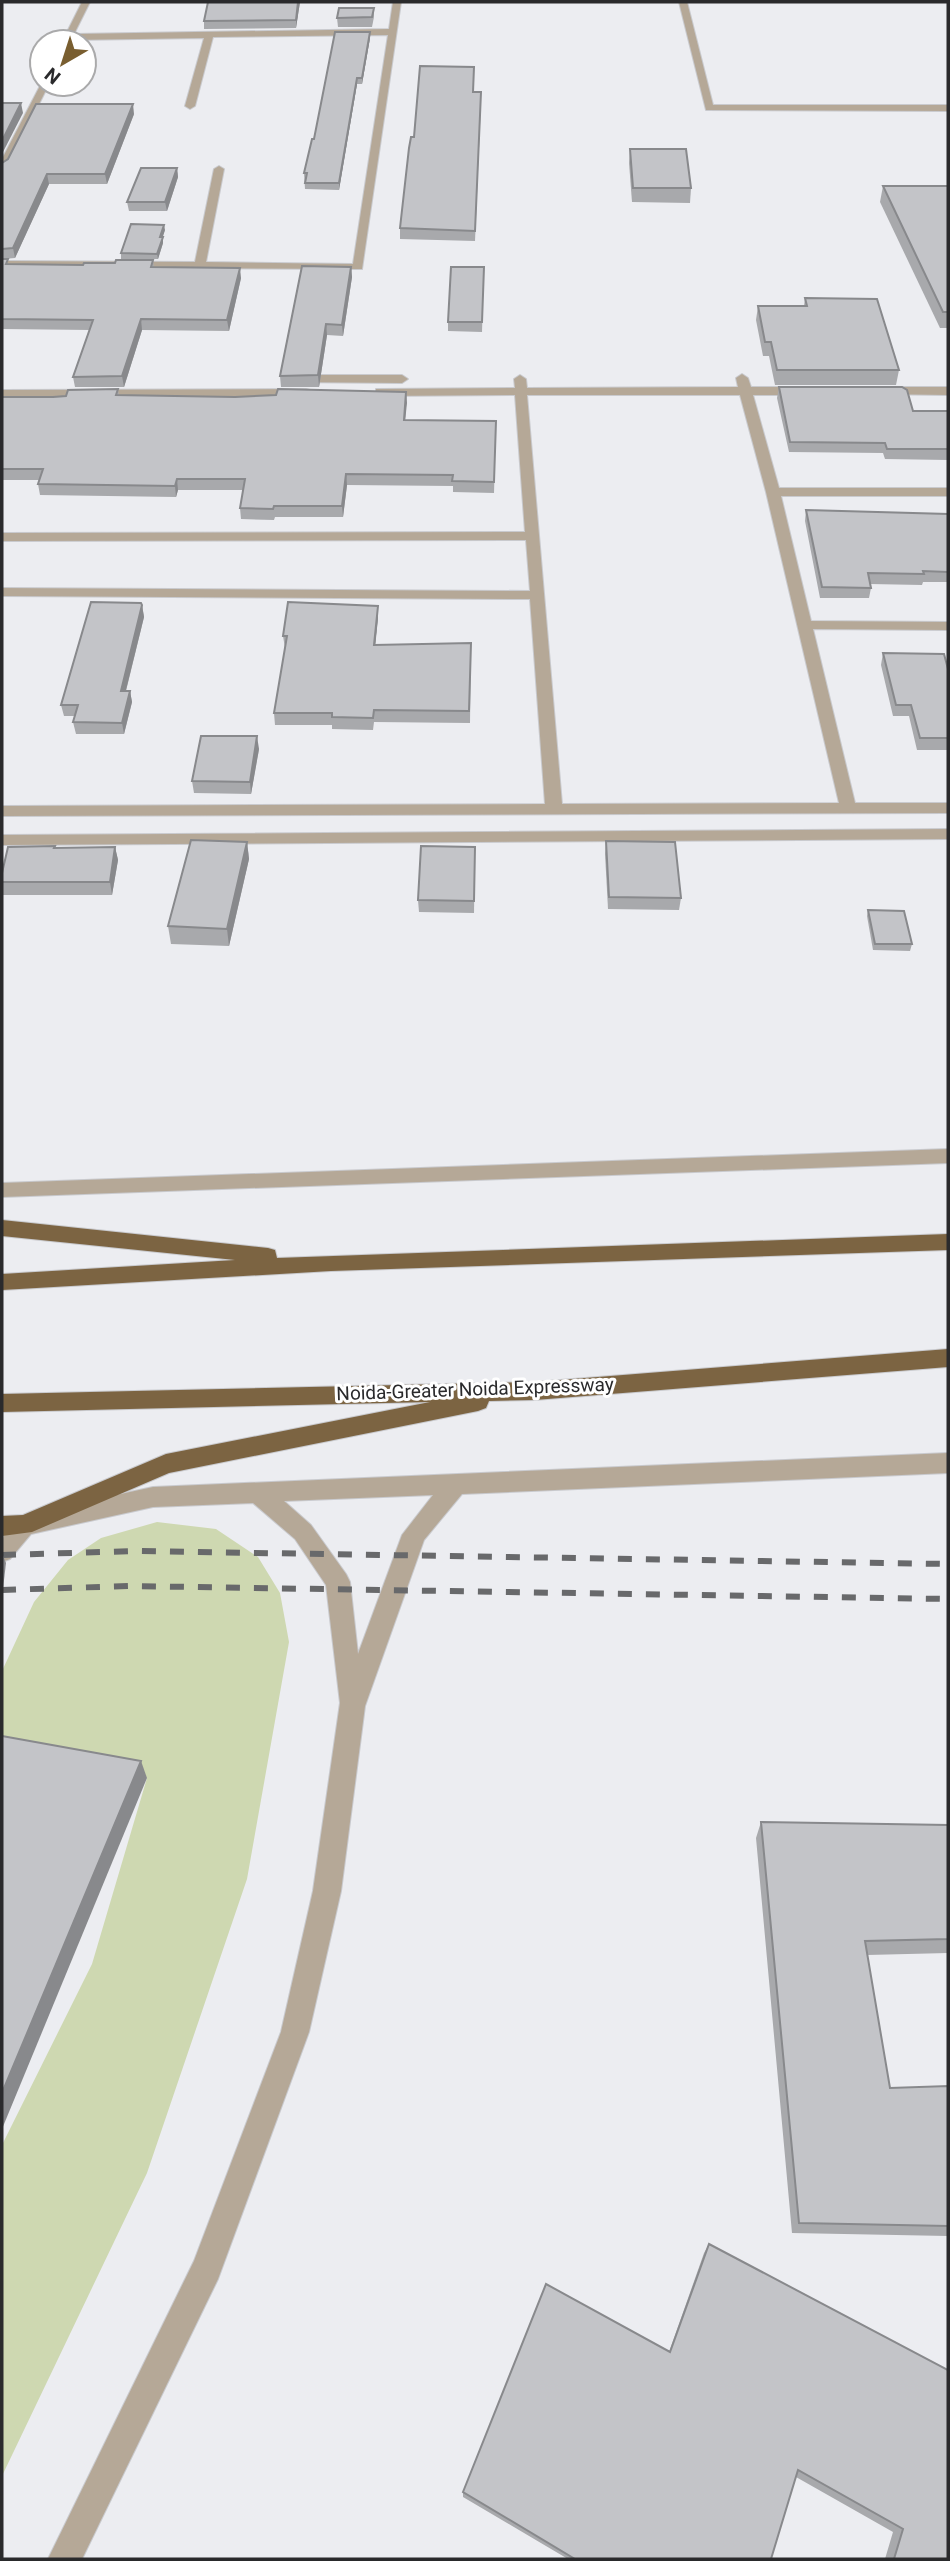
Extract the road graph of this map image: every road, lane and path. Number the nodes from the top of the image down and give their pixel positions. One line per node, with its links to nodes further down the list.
1 (86, 2): 4 (street)
2 (397, 2): 5 (street)
3 (683, 2): 10 (street)
4 (73, 28)
5 (392, 32): 6 (street); 14 (street)
6 (209, 35): 7 (street); 9 (street)
7 (98, 38)
8 (37, 98): 11 (street)
9 (190, 106)
10 (948, 107)
11 (2, 168)
12 (219, 169): 14 (street)
13 (2, 264): 14 (street)
14 (200, 266)
15 (879, 378): 16 (street)
16 (948, 378)
17 (275, 379): 21 (street)
18 (72, 380): 24 (street)
19 (744, 384): 20 (street); 21 (street); 26 (street)
20 (812, 384)
21 (521, 385): 24 (street); 28 (street)
22 (867, 391): 23 (street)
23 (948, 391)
24 (69, 393): 25 (street)
25 (2, 394)
26 (773, 492): 27 (street); 32 (street)
27 (948, 492)
28 (532, 536): 29 (street); 31 (street)
29 (2, 537)
30 (2, 592): 31 (street)
31 (537, 595): 36 (street)
32 (803, 625): 33 (street); 34 (street)
33 (948, 626)
34 (848, 808): 35 (street); 36 (street)
35 (948, 808)
36 (554, 809): 37 (street)
37 (2, 811)
38 (948, 834): 39 (street)
39 (2, 840)
40 (948, 1156): 41 (street)
41 (2, 1190)
42 (2, 1228): 44 (highway)
43 (948, 1242): 44 (highway)
44 (331, 1263): 45 (highway)
45 (2, 1282)
46 (948, 1358): 47 (highway, Noida-Greater Noida Expressway)
47 (535, 1391): 48 (highway, Noida-Greater Noida Expressway); 52 (highway)
48 (2, 1403)
49 (948, 1462): 50 (street)
50 (458, 1482): 51 (street); 54 (street)
51 (257, 1492): 52 (street); 54 (street)
52 (13, 1526): 53 (street)
53 (2, 1552)
54 (352, 1706): 55 (street)
55 (65, 2559)

